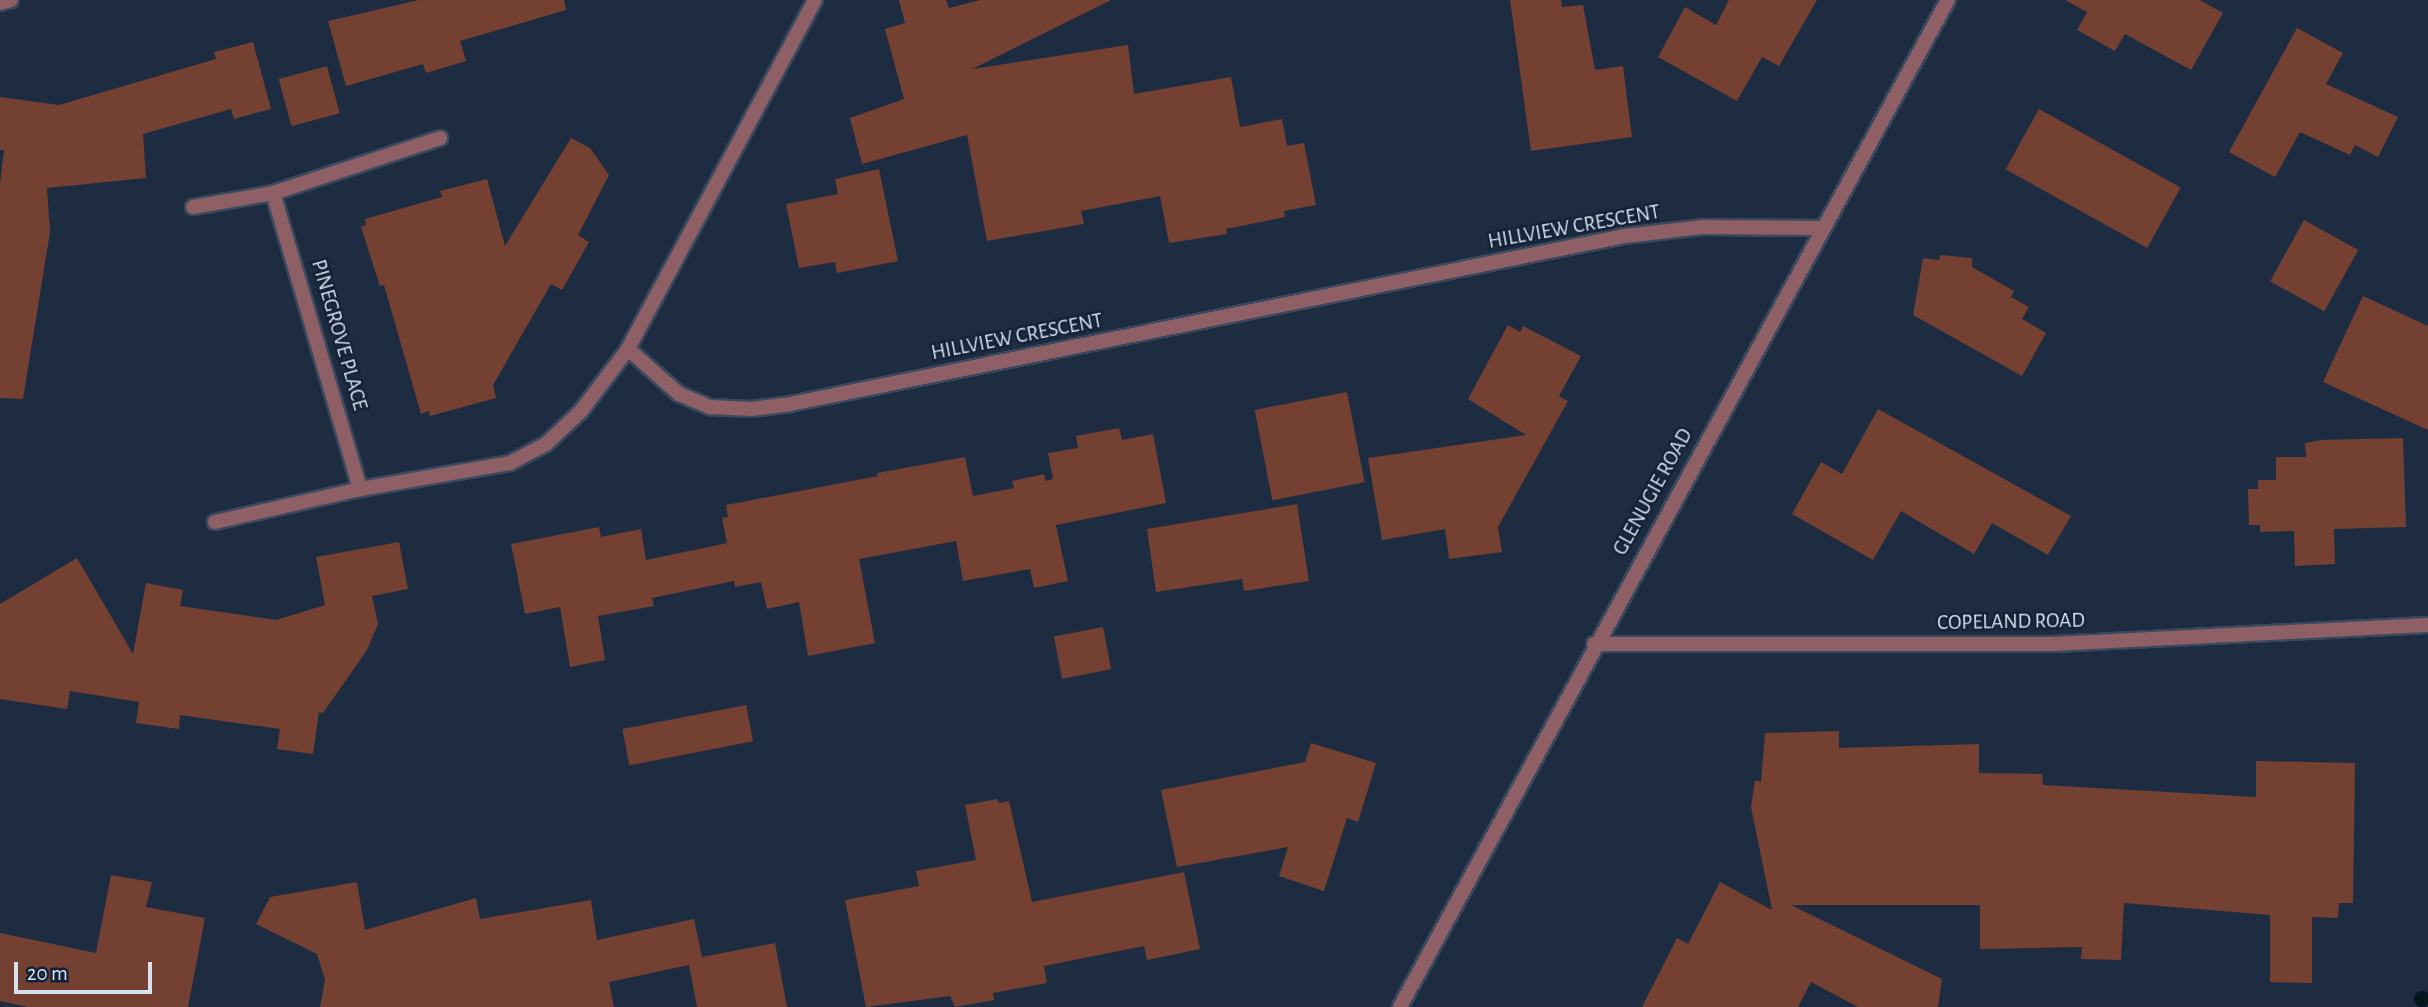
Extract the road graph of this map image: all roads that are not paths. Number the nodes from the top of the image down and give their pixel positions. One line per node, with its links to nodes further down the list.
1 (11, 0): 4 (street)
2 (815, 0): 9 (street)
3 (1948, 0): 8 (street, GLENUGIE ROAD)
4 (0, 3)
5 (440, 138): 6 (street)
6 (273, 194): 7 (street); 10 (street, PINEGROVE PLACE)
7 (193, 207)
8 (1823, 228): 9 (street, HILLVIEW CRESCENT); 13 (street, GLENUGIE ROAD)
9 (628, 349): 10 (street)
10 (360, 489): 11 (street)
11 (215, 522)
12 (2428, 625): 13 (street, COPELAND ROAD)
13 (1594, 644): 14 (street, GLENUGIE ROAD)
14 (1399, 1007)

